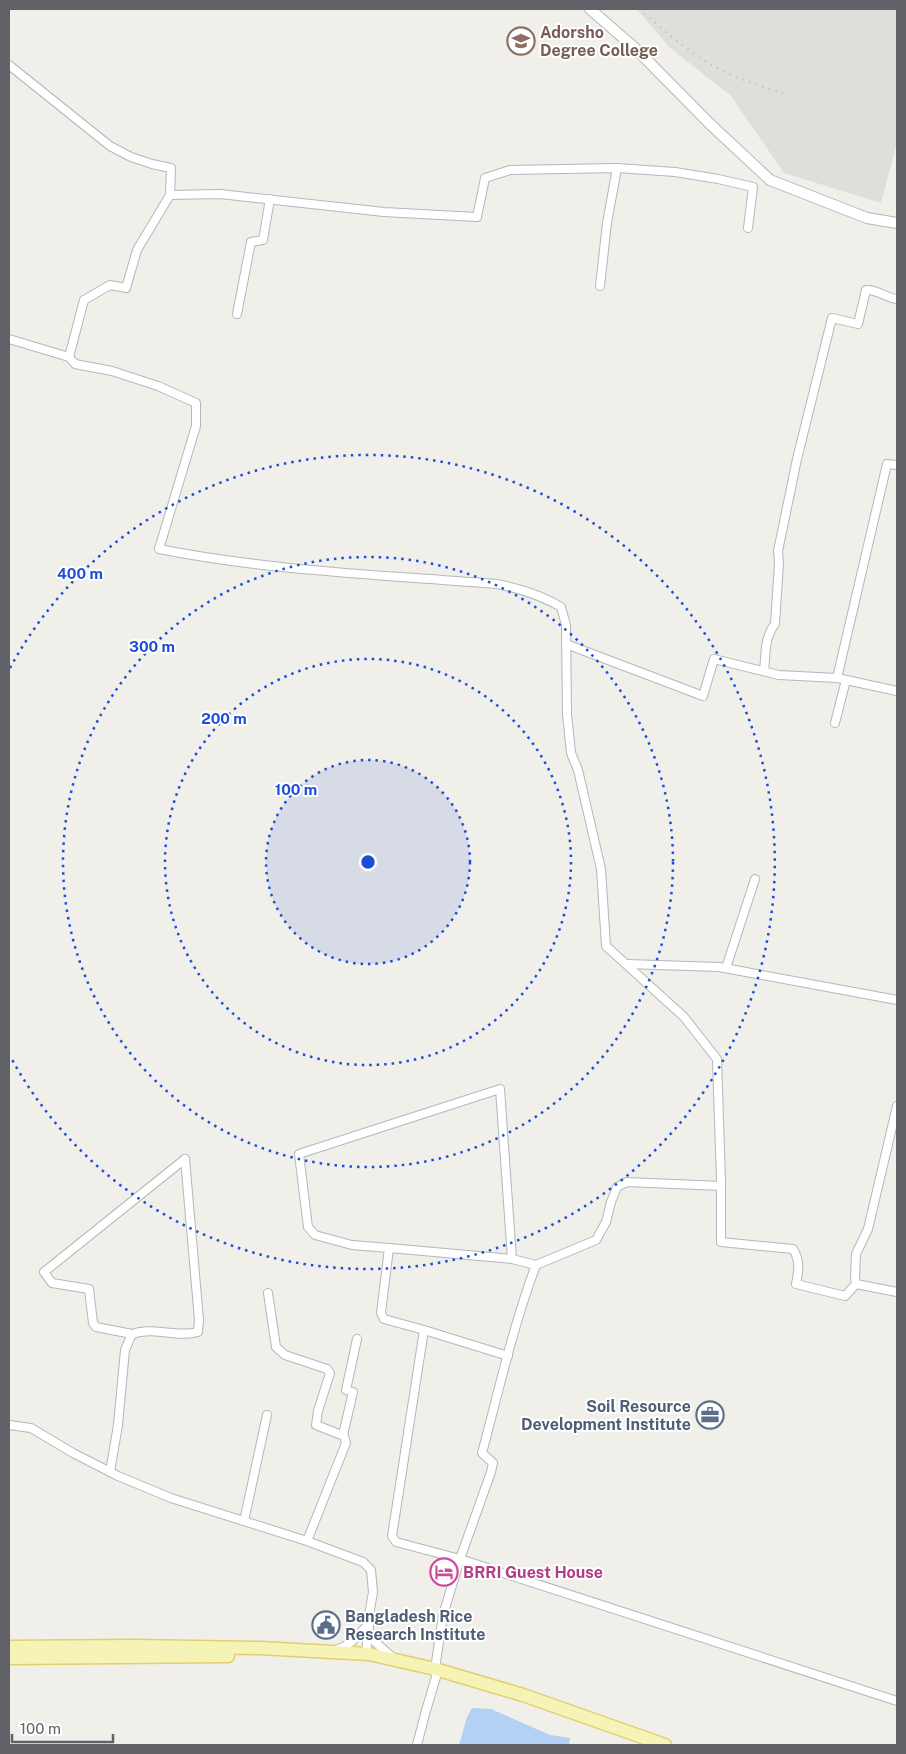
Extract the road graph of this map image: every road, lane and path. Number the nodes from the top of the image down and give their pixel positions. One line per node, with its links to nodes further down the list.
1 (590, 9): 4 (street)
2 (9, 65): 6 (street)
3 (617, 168): 5 (street); 7 (street); 10 (street)
4 (767, 177): 5 (street); 8 (street)
5 (753, 187): 9 (street)
6 (170, 195): 7 (street); 14 (street)
7 (270, 199): 12 (street)
8 (897, 223)
9 (748, 228)
10 (600, 286)
11 (897, 299): 17 (street)
12 (237, 314)
13 (9, 339): 14 (street)
14 (69, 357): 16 (street)
15 (897, 465): 18 (street)
16 (566, 644): 17 (street); 23 (street)
17 (764, 671): 18 (street)
18 (837, 678): 19 (street)
19 (846, 680): 20 (street); 21 (street)
20 (897, 691)
21 (835, 723)
22 (755, 879): 24 (street)
23 (627, 964): 24 (street); 27 (street)
24 (726, 968): 25 (street)
25 (897, 1000)
26 (897, 1106): 31 (street)
27 (721, 1186): 30 (street); 31 (street)
28 (390, 1248): 29 (street); 29 (street); 34 (street)
29 (512, 1259): 30 (street)
30 (536, 1265): 37 (street)
31 (856, 1284): 32 (street)
32 (897, 1292)
33 (268, 1293): 40 (street)
34 (424, 1330): 37 (street); 44 (street)
35 (132, 1334): 35 (street); 41 (street)
36 (357, 1339): 40 (street)
37 (508, 1356): 44 (street)
38 (267, 1415): 42 (street)
39 (9, 1425): 41 (street)
40 (343, 1435): 43 (street)
41 (110, 1472): 42 (street)
42 (244, 1521): 43 (street)
43 (307, 1541): 45 (street)
44 (460, 1559): 51 (street); 52 (street)
45 (369, 1626): 47 (street); 48 (street); 50 (street)
46 (9, 1647): 47 (main road)
47 (332, 1651): 48 (main road)
48 (366, 1654): 50 (main road)
49 (9, 1658): 51 (main road)
50 (394, 1658): 51 (main road)
51 (435, 1673): 53 (street); 54 (main road); 55 (main road)
52 (897, 1701)
53 (418, 1745)
54 (643, 1745)
55 (665, 1745)

